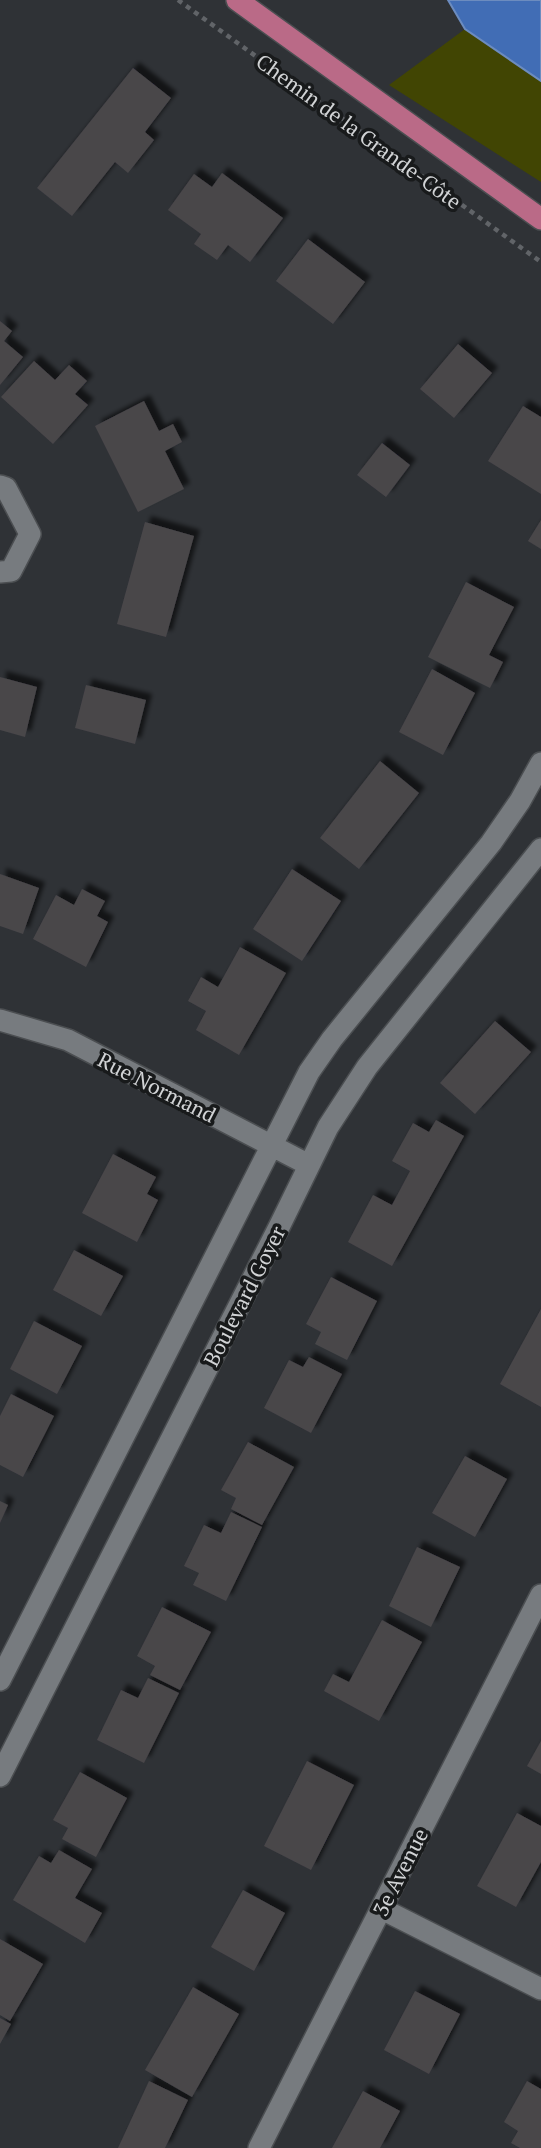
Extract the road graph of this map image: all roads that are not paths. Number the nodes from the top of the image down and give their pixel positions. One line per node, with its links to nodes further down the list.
1 (237, 0): 2 (main road, Chemin de la Grande-Côte)
2 (541, 219)
3 (0, 486): 4 (street)
4 (0, 572)
5 (541, 764): 8 (street, Boulevard Goyer)
6 (541, 849): 9 (street, Boulevard Goyer)
7 (0, 1020): 8 (street, Rue Normand)
8 (271, 1146): 9 (street, Rue Normand); 11 (street, Boulevard Goyer)
9 (309, 1165): 12 (street, Boulevard Goyer)
10 (541, 1595): 13 (street, 3e Avenue)
11 (0, 1680)
12 (0, 1776)
13 (382, 1909): 14 (street); 15 (street, 3e Avenue)
14 (541, 1989)
15 (259, 2148)

